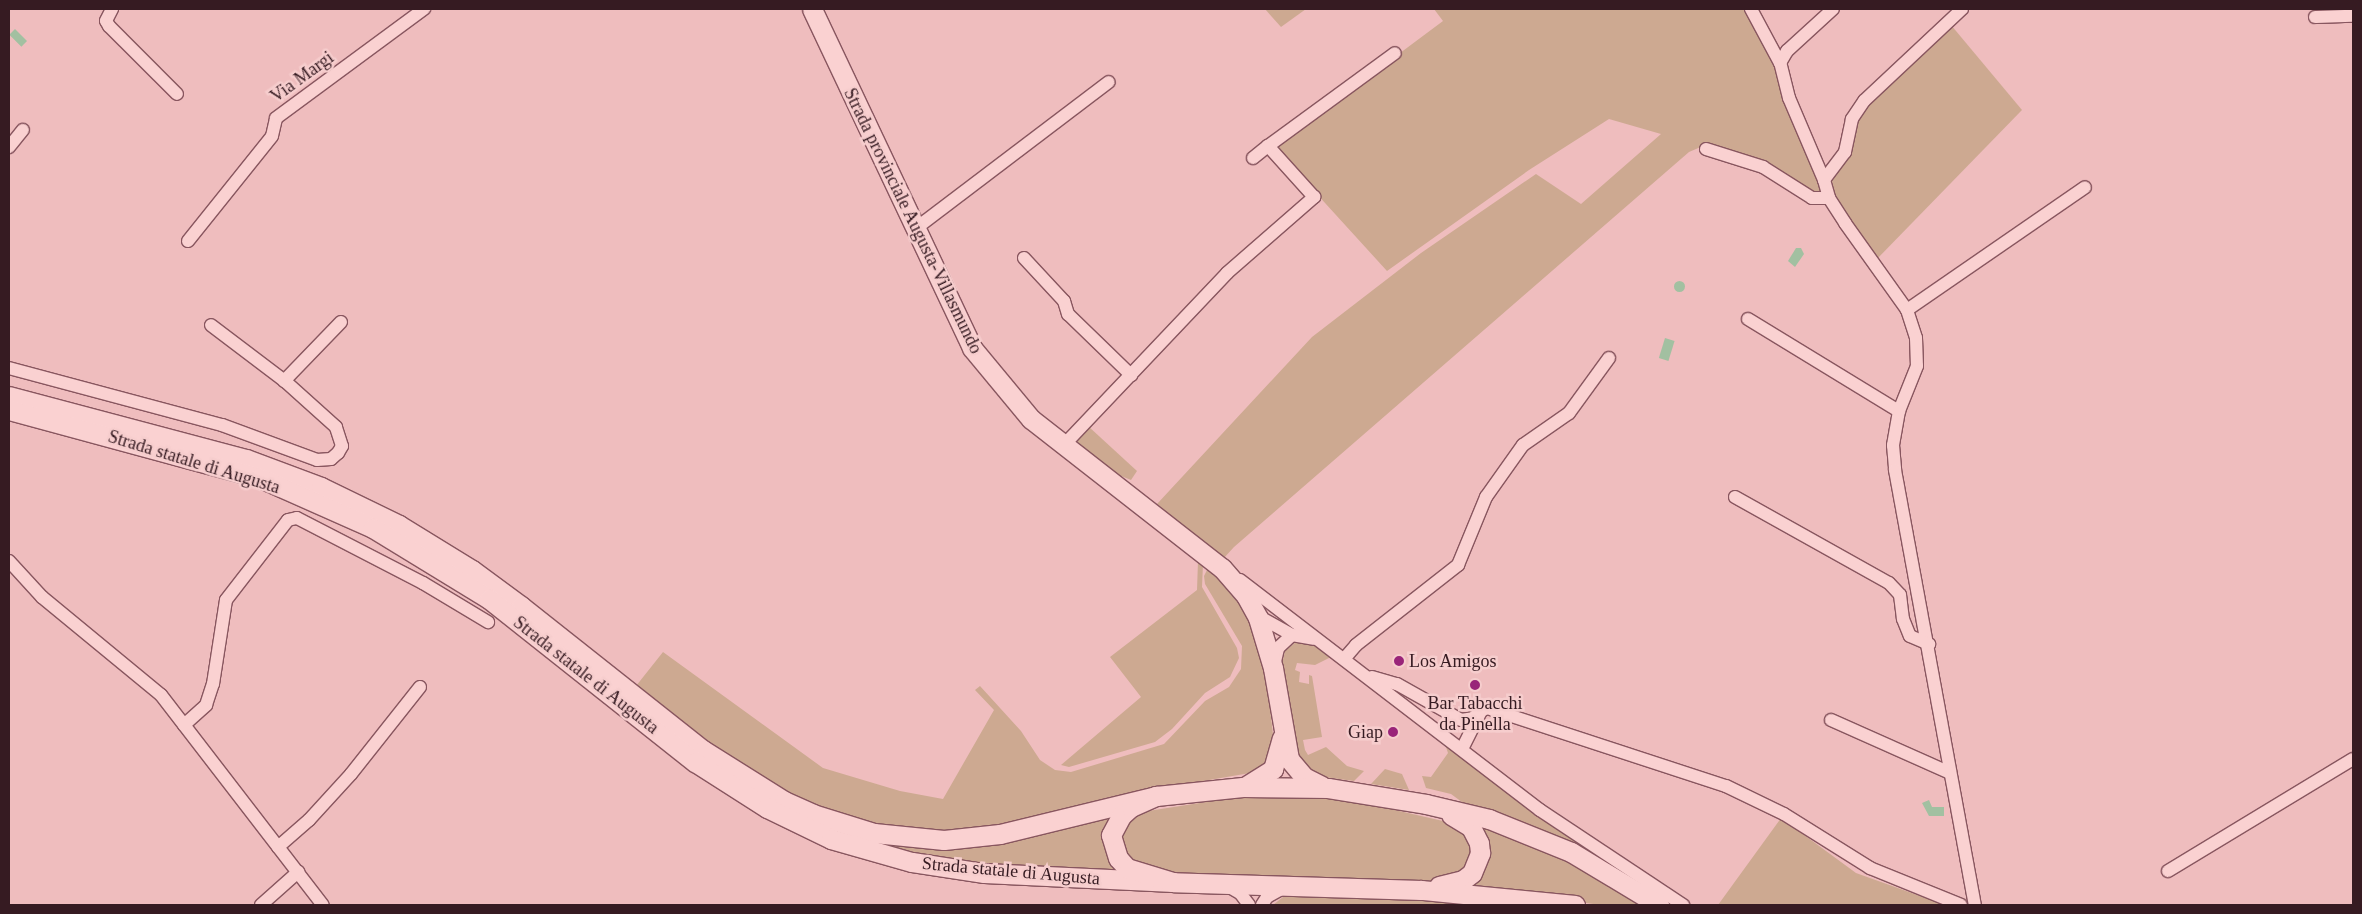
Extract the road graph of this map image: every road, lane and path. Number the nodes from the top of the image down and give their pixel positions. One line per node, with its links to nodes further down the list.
1 (112, 9): 12 (street)
2 (424, 9): 22 (street, Via Margi)
3 (812, 9): 21 (main road, Strada provinciale Augusta-Villasmundo)
4 (1750, 9): 10 (street)
5 (1833, 9): 10 (street)
6 (1962, 9): 18 (street)
7 (2353, 16): 8 (street)
8 (2315, 17)
9 (1395, 53): 14 (street)
10 (1780, 63): 18 (street)
11 (1109, 82): 21 (street)
12 (177, 94)
13 (23, 130): 15 (street)
14 (1268, 146): 17 (street); 30 (street)
15 (9, 147)
16 (1706, 149): 20 (street)
17 (1253, 158)
18 (1824, 180): 20 (street)
19 (2085, 187): 24 (street)
20 (1830, 198): 24 (street)
21 (915, 229): 35 (main road, Strada provinciale Augusta-Villasmundo)
22 (188, 241)
23 (1024, 258): 30 (street)
24 (1907, 310): 34 (street)
25 (1748, 319): 34 (street)
26 (342, 322): 31 (street)
27 (211, 325): 31 (street)
28 (1609, 358): 45 (street)
29 (9, 368): 31 (street)
30 (1131, 375): 35 (street)
31 (284, 381)
32 (9, 396): 58 (main road, Strada statale di Augusta)
33 (9, 410): 63 (main road, Strada statale di Augusta)
34 (1899, 411): 44 (street)
35 (1063, 446): 38 (main road, Strada provinciale Augusta-Villasmundo)
36 (1735, 497): 44 (street)
37 (9, 561): 51 (street)
38 (1222, 568): 39 (street); 40 (main road, Strada provinciale Augusta-Villasmundo)
39 (1271, 603): 40 (street); 43 (street)
40 (1258, 618): 42 (street); 46 (main road, Strada provinciale Augusta-Villasmundo)
41 (488, 622): 51 (street)
42 (1292, 635): 43 (street); 46 (street)
43 (1318, 640): 45 (street)
44 (1929, 644): 55 (street)
45 (1344, 659): 47 (street)
46 (1273, 668): 52 (main road, Strada provinciale Augusta-Villasmundo)
47 (1365, 675): 49 (street); 53 (street)
48 (420, 687): 60 (street)
49 (1480, 712): 53 (street); 74 (street)
50 (1831, 720): 55 (street)
51 (184, 725): 60 (street)
52 (1283, 734): 56 (main road); 57 (main road)
53 (1462, 749): 73 (street)
54 (2353, 759): 61 (street)
55 (1950, 773): 75 (street)
56 (1243, 787): 57 (main road); 58 (main road)
57 (1328, 788): 59 (main road)
58 (1156, 796): 63 (main road)
59 (1426, 804): 66 (main road); 72 (main road)
60 (278, 847): 62 (street)
61 (2168, 871)
62 (298, 872): 67 (street); 68 (street)
63 (1173, 882): 64 (main road)
64 (1224, 884): 65 (main road); 69 (street)
65 (1288, 885): 66 (main road); 70 (street)
66 (1421, 890): 71 (main road)
67 (261, 905)
68 (323, 905)
69 (1249, 905)
70 (1262, 905)
71 (1575, 905)
72 (1659, 905)
73 (1683, 905)
74 (1961, 905)
75 (1975, 905)

